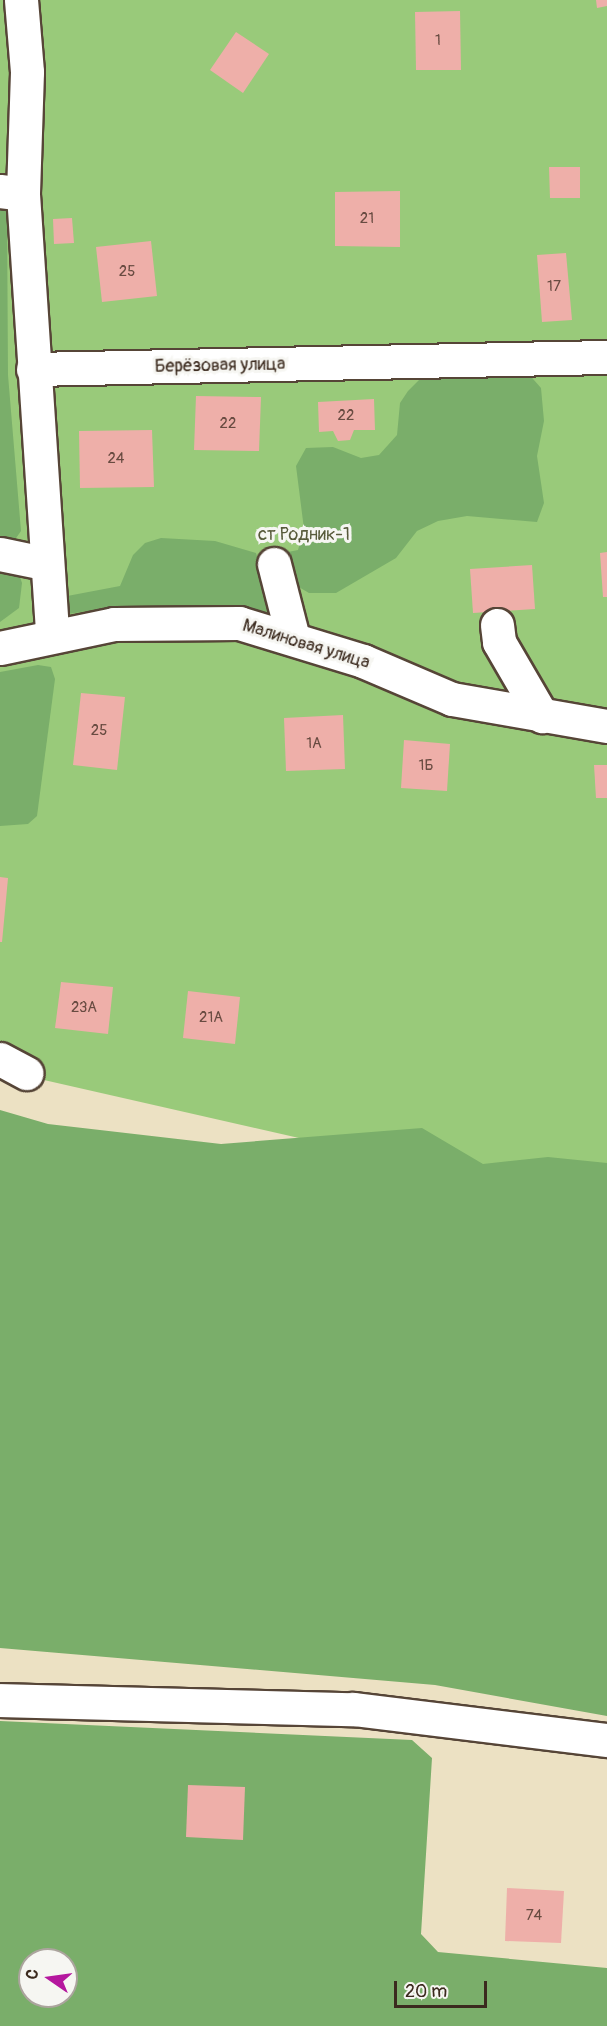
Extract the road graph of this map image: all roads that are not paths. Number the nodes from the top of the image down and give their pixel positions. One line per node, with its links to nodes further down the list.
1 (21, 0): 2 (street)
2 (12, 192): 4 (street)
3 (607, 357): 4 (street, Берёзовая улица)
4 (33, 369): 6 (street)
5 (0, 554): 6 (street)
6 (44, 563): 9 (street)
7 (274, 564): 10 (street)
8 (496, 625): 12 (street)
9 (52, 635): 10 (street, Малиновая улица); 11 (street, Малиновая улица)
10 (293, 638): 12 (street, Малиновая улица)
11 (0, 648)
12 (542, 716): 13 (street, Малиновая улица)
13 (607, 726)
14 (0, 1700): 15 (street)
15 (607, 1740)

